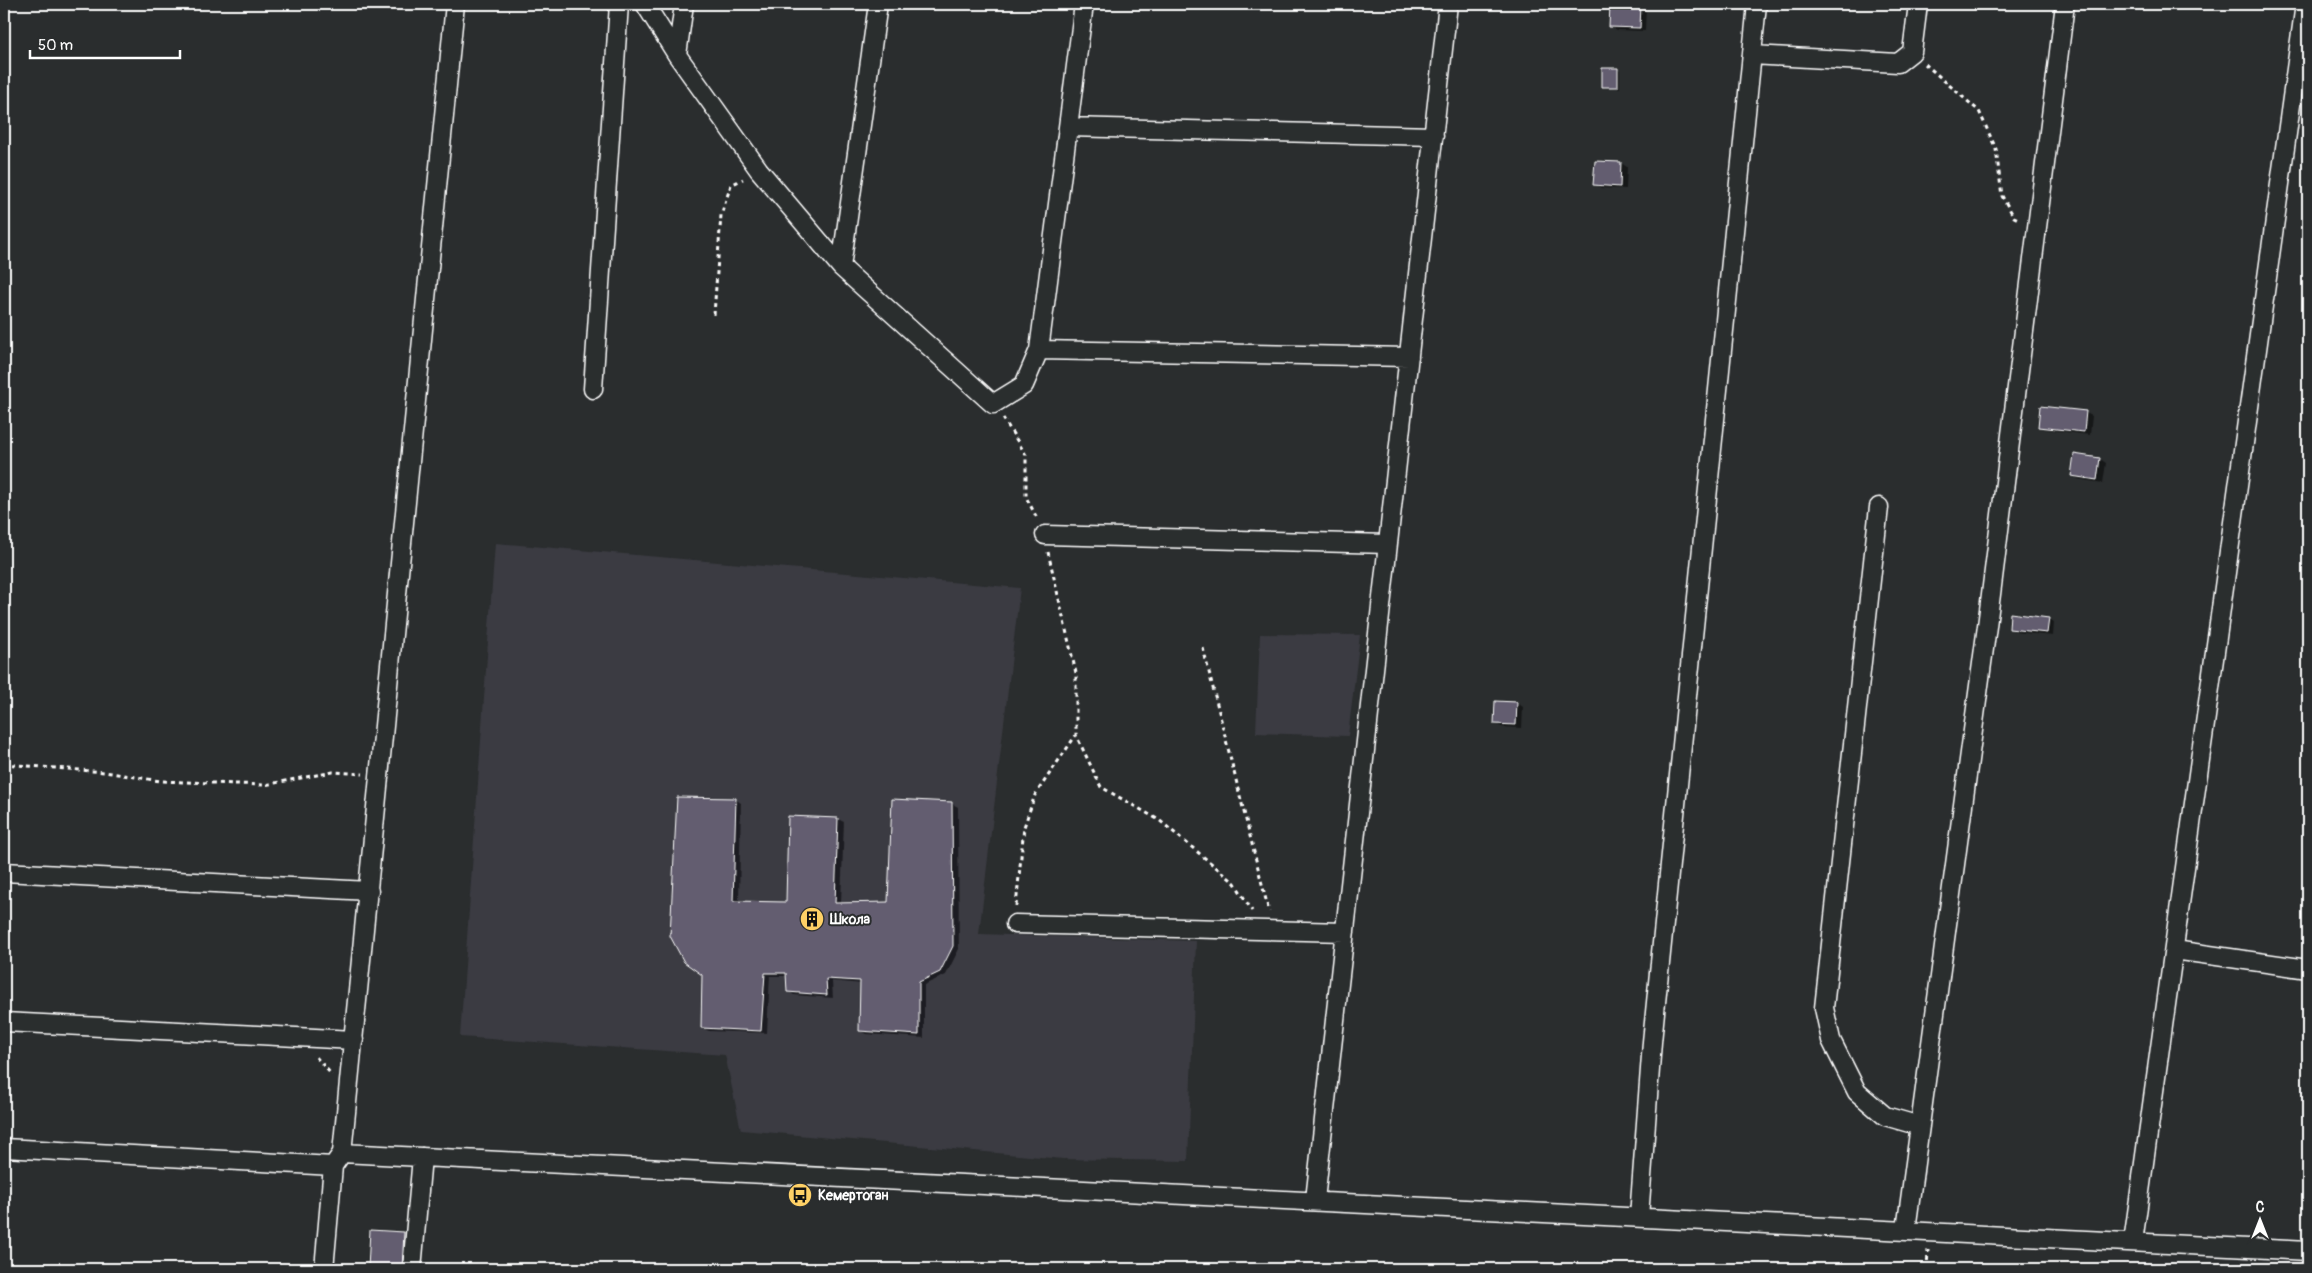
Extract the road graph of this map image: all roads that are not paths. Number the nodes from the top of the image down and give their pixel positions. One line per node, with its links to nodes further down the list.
1 (455, 4): 24 (street)
2 (619, 4): 19 (street)
3 (646, 4): 12 (street)
4 (684, 4): 12 (street)
5 (878, 4): 16 (street)
6 (1084, 4): 14 (street)
7 (1448, 4): 15 (street)
8 (1757, 4): 13 (street)
9 (1918, 4): 13 (street)
10 (2065, 4): 31 (street)
11 (2305, 4): 27 (street)
12 (677, 55): 16 (street)
13 (1752, 55): 36 (street)
14 (1068, 128): 15 (street); 17 (street)
15 (1434, 136): 18 (street)
16 (841, 267): 17 (street)
17 (1039, 350): 18 (street)
18 (1409, 357): 22 (street)
19 (593, 389)
20 (1879, 507): 31 (street)
21 (1044, 535): 22 (street)
22 (1388, 544): 26 (street)
23 (4, 872): 24 (street)
24 (369, 891): 30 (street)
25 (1015, 924): 26 (street)
26 (1345, 932): 35 (street)
27 (2174, 950): 28 (street); 38 (street)
28 (2308, 969)
29 (4, 1022): 30 (street)
30 (354, 1040): 34 (street)
31 (1920, 1126): 37 (street)
32 (4, 1148): 34 (street)
33 (422, 1157): 34 (street); 35 (street); 41 (street)
34 (338, 1159): 40 (street)
35 (1315, 1200): 36 (street)
36 (1639, 1217): 37 (street)
37 (1906, 1230): 38 (street)
38 (2133, 1242): 39 (street)
39 (2308, 1251)
40 (324, 1269)
41 (412, 1269)

